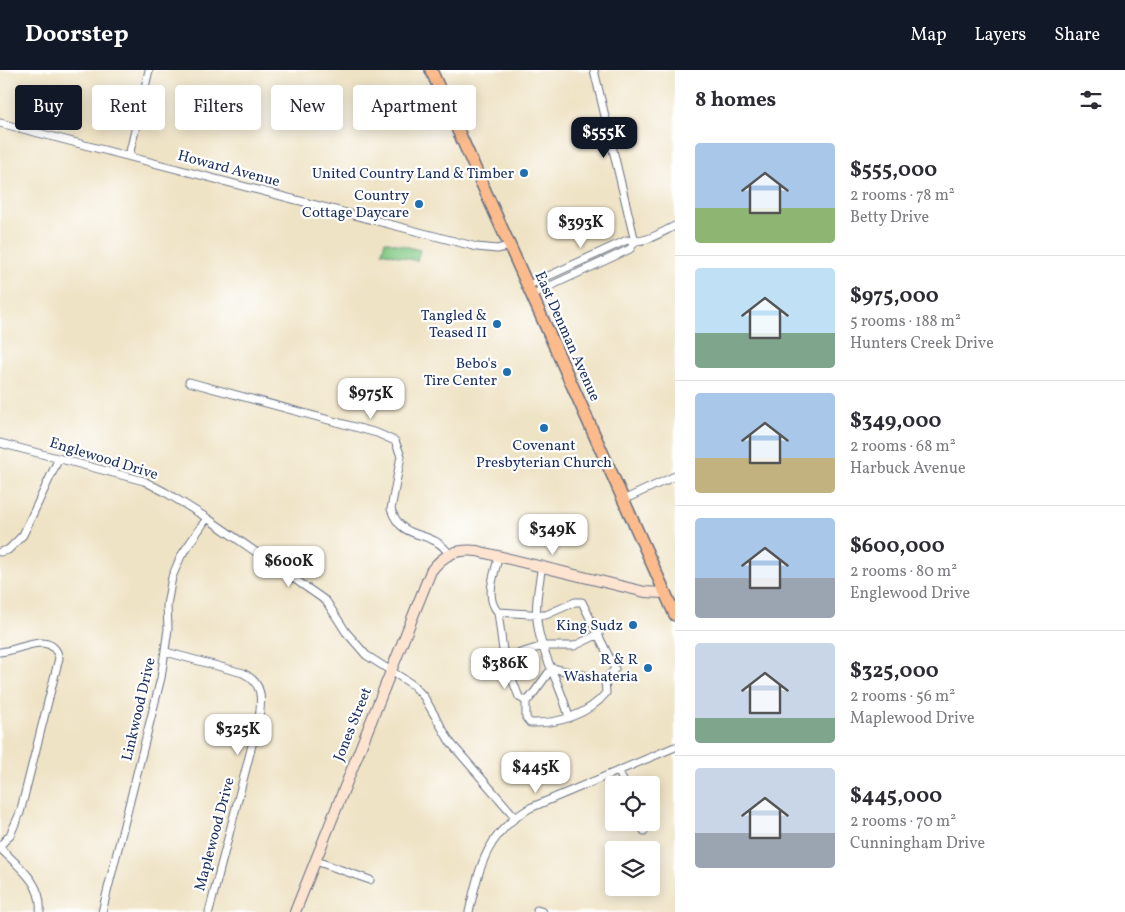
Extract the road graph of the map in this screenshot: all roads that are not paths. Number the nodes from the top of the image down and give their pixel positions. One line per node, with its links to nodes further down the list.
1 (149, 70): 5 (street)
2 (431, 70): 8 (main road, East Denman Avenue)
3 (594, 70): 7 (street)
4 (0, 124): 5 (street, Howard Avenue)
5 (129, 156): 8 (street, Howard Avenue)
6 (675, 226): 7 (street)
7 (634, 242): 9 (street)
8 (510, 246): 9 (main road, East Denman Avenue)
9 (531, 290): 14 (main road, East Denman Avenue)
10 (189, 382): 17 (street)
11 (0, 443): 12 (street, Englewood Drive)
12 (59, 458): 15 (street, Englewood Drive); 16 (street)
13 (675, 476): 14 (street)
14 (623, 500): 20 (main road, East Denman Avenue)
15 (207, 518): 27 (street, Linkwood Drive); 30 (street, Englewood Drive)
16 (0, 552)
17 (449, 554): 18 (street); 30 (street, Jones Street)
18 (499, 555): 19 (street); 21 (street)
19 (542, 566): 20 (street); 22 (street)
20 (663, 593): 23 (main road, East Denman Avenue)
21 (498, 612): 22 (street); 28 (street)
22 (536, 614): 24 (street); 25 (street)
23 (675, 615)
24 (599, 634): 25 (street); 31 (street)
25 (543, 646): 28 (street); 29 (street)
26 (0, 652): 38 (street)
27 (166, 652): 42 (street, Linkwood Drive); 43 (street, Maplewood Drive)
28 (504, 658): 32 (street)
29 (552, 668): 31 (street); 32 (street); 33 (street)
30 (389, 672): 37 (street, Englewood Drive); 39 (street, Jones Street)
31 (605, 680): 33 (street)
32 (526, 701): 33 (street)
33 (569, 718)
34 (675, 747): 35 (street)
35 (619, 772): 36 (street); 37 (street)
36 (621, 776)
37 (515, 817): 45 (street)
38 (0, 847): 41 (street)
39 (316, 861): 40 (street); 44 (street, Jones Street)
40 (370, 880)
41 (40, 912)
42 (102, 912)
43 (209, 912)
44 (295, 912)
45 (468, 912)

